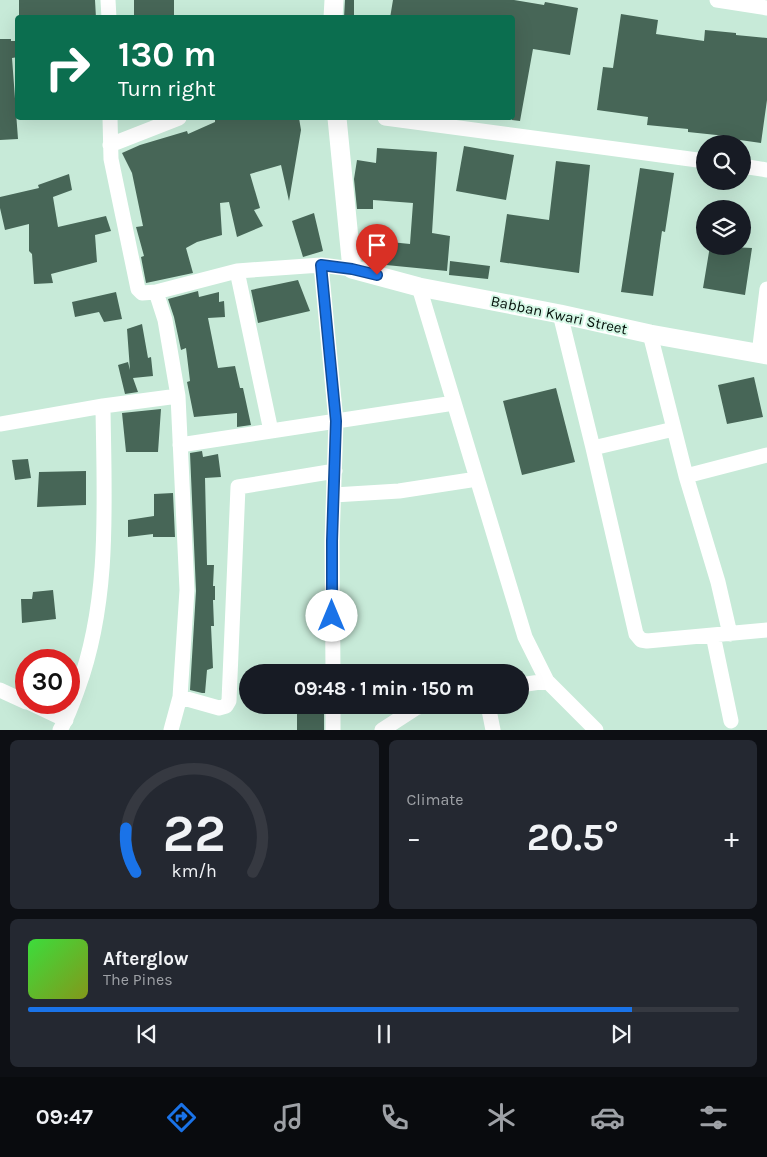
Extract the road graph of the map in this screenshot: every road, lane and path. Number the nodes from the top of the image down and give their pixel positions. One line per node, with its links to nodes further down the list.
1 (108, 0): 5 (street)
2 (334, 0): 6 (street)
3 (721, 0): 4 (street)
4 (767, 8)
5 (108, 15)
6 (333, 15)
7 (110, 120): 11 (street)
8 (174, 120): 11 (street)
9 (337, 120): 16 (street)
10 (400, 120): 12 (street)
11 (110, 145): 20 (street)
12 (696, 160)
13 (751, 167): 14 (street)
14 (767, 170)
15 (321, 265): 16 (street); 17 (street); 27 (street)
16 (352, 269): 18 (street, Babban Kwari Street)
17 (237, 271): 20 (street); 30 (street)
18 (419, 288): 21 (street, Babban Kwari Street); 25 (street)
19 (767, 289): 23 (street)
20 (156, 292): 24 (street)
21 (560, 314): 22 (street, Babban Kwari Street); 32 (street)
22 (650, 334): 23 (street, Babban Kwari Street); 29 (street)
23 (763, 355)
24 (178, 396): 26 (street); 31 (street)
25 (454, 403): 27 (street); 36 (street)
26 (103, 406): 28 (street); 52 (street)
27 (336, 421): 30 (street); 34 (street)
28 (0, 424)
29 (674, 429): 32 (street); 35 (street)
30 (271, 431): 31 (street)
31 (180, 445): 46 (street)
32 (593, 448): 40 (street)
33 (767, 455): 35 (street)
34 (335, 471): 37 (street); 46 (street)
35 (686, 476): 39 (street)
36 (477, 479): 37 (street); 42 (street)
37 (334, 495): 41 (street)
38 (767, 630): 39 (street)
39 (730, 634): 40 (street)
40 (713, 635): 51 (street)
41 (333, 664)
42 (547, 681): 43 (street); 57 (street)
43 (529, 684)
44 (0, 690): 45 (street)
45 (15, 697)
46 (180, 697): 53 (street)
47 (46, 714): 52 (street)
48 (333, 714): 54 (street)
49 (407, 714): 55 (street)
50 (490, 714): 56 (street)
51 (731, 721)
52 (63, 725)
53 (172, 730)
54 (333, 730)
55 (382, 730)
56 (493, 730)
57 (596, 730)

